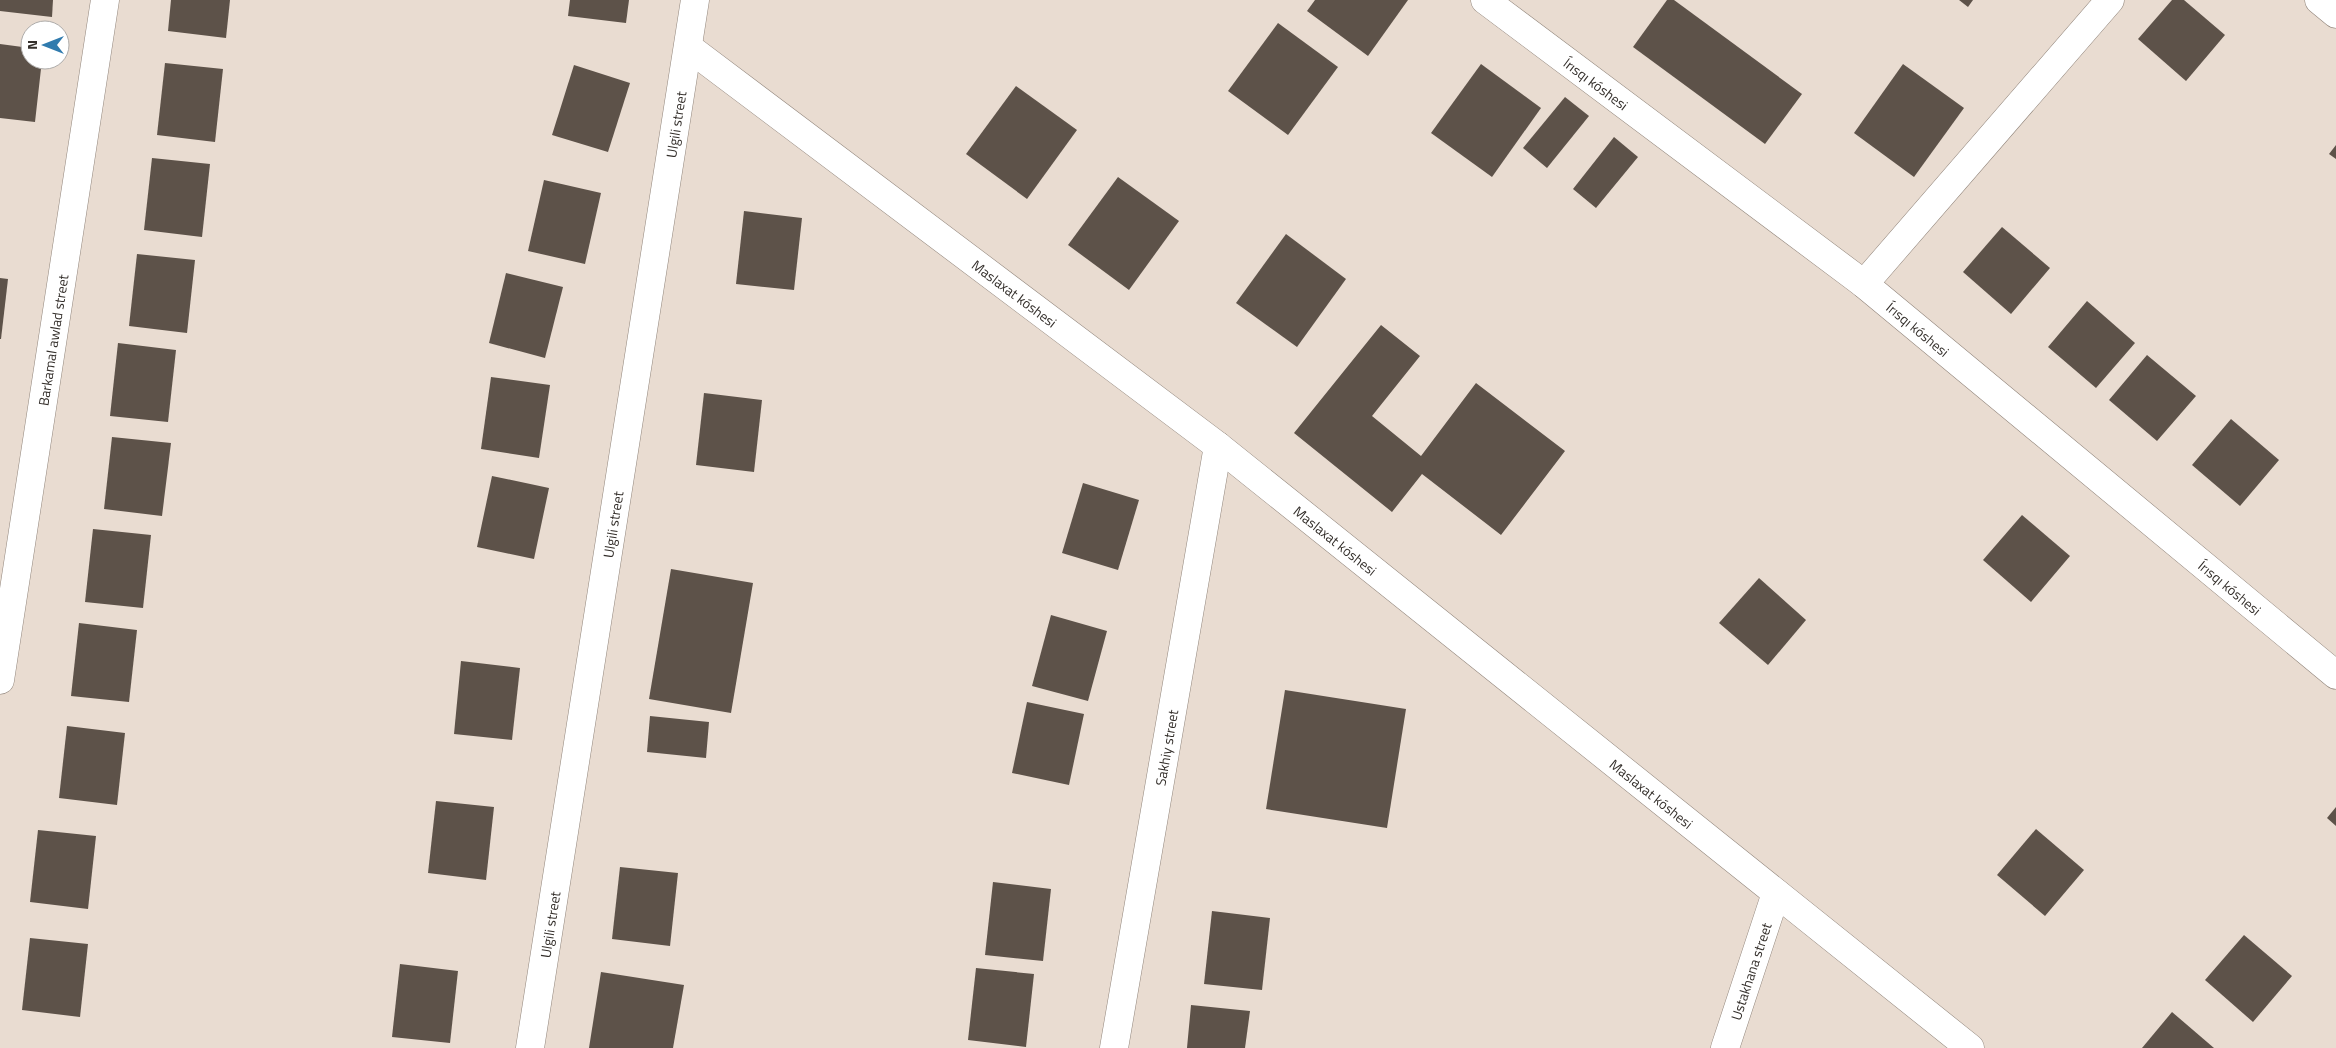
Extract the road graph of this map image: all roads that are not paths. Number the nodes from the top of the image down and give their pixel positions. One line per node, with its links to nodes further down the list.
1 (104, 0): 11 (street, Barkamal awlad street)
2 (696, 0): 7 (street, Ulgili street)
3 (1485, 0): 8 (street, Írısqı kóshesi)
4 (2110, 0): 8 (street)
5 (2319, 0): 6 (street)
6 (2336, 14)
7 (688, 48): 9 (street, Maslaxat kóshesi); 13 (street, Ulgili street)
8 (1864, 284): 10 (street, Írısqı kóshesi)
9 (1218, 446): 12 (street, Maslaxat kóshesi); 14 (street, Sakhiy street)
10 (2336, 674)
11 (0, 680)
12 (1776, 893): 15 (street, Ustakhana street); 16 (street, Maslaxat kóshesi)
13 (530, 1048)
14 (1114, 1048)
15 (1725, 1048)
16 (1970, 1048)

